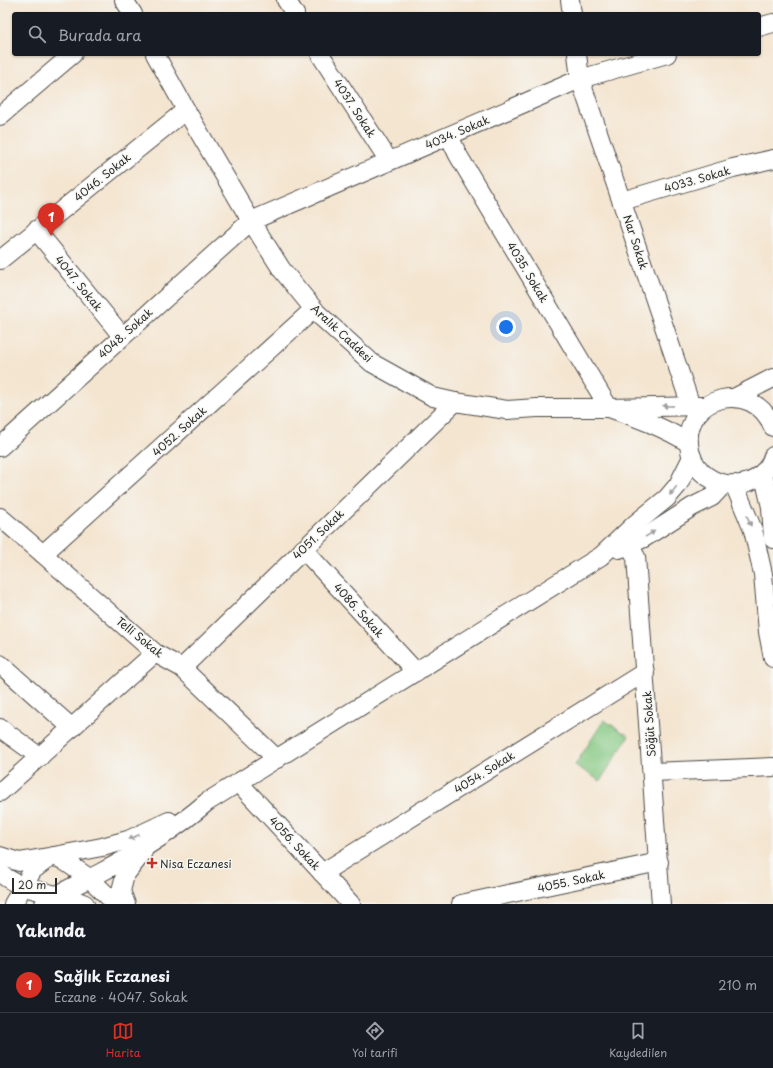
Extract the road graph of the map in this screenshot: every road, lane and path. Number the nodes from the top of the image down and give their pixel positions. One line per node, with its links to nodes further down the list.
1 (286, 0): 3 (street)
2 (570, 0): 4 (street)
3 (294, 12)
4 (572, 12)
5 (773, 23): 6 (street)
6 (761, 26)
7 (71, 56): 14 (street)
8 (156, 56): 13 (street, Aralık Caddesi)
9 (321, 56): 17 (street, 4037. Sokak)
10 (577, 56): 12 (street, Nar Sokak)
11 (660, 56): 12 (street, 4034. Sokak)
12 (580, 79): 15 (street, 4034. Sokak); 18 (street, Nar Sokak)
13 (186, 110): 19 (street, Aralık Caddesi); 20 (street, 4046. Sokak)
14 (0, 116)
15 (449, 136): 17 (street, 4034. Sokak); 28 (street, 4035. Sokak)
16 (773, 159): 18 (street, 4033. Sokak)
17 (389, 161): 19 (street, 4034. Sokak)
18 (622, 200): 27 (street, Nar Sokak)
19 (251, 220): 22 (street, Aralık Caddesi); 23 (street, 4048. Sokak)
20 (36, 230): 21 (street, 4046. Sokak); 23 (street, 4047. Sokak)
21 (0, 260)
22 (314, 309): 26 (street, Aralık Caddesi); 38 (street, 4052. Sokak)
23 (122, 336): 30 (street, 4048. Sokak)
24 (773, 378): 25 (street)
25 (734, 398): 27 (street); 29 (street)
26 (455, 402): 28 (street, Aralık Caddesi); 37 (street, 4051. Sokak)
27 (699, 406): 28 (street, Aralık Caddesi, one-way to 28); 31 (street)
28 (609, 408): 31 (street)
29 (772, 420)
30 (0, 447)
31 (690, 450): 33 (street); 39 (street, one-way to 39)
32 (770, 463): 33 (street); 35 (street)
33 (729, 484): 36 (street, one-way to 33); 41 (street, one-way to 41)
34 (0, 517): 38 (street, Telli Sokak)
35 (773, 539)
36 (629, 545): 39 (street); 45 (street, Söğüt Sokak)
37 (303, 549): 43 (street, 4051. Sokak); 44 (street, 4086. Sokak)
38 (43, 554): 40 (street, Telli Sokak)
39 (601, 556): 44 (street)
40 (155, 653): 43 (street, Telli Sokak); 47 (street)
41 (773, 658)
42 (0, 664): 47 (street)
43 (182, 668): 49 (street, Telli Sokak)
44 (416, 672): 49 (street)
45 (646, 672): 51 (street, Söğüt Sokak); 59 (street, 4054. Sokak)
46 (0, 728): 48 (street)
47 (72, 728): 48 (street)
48 (40, 757): 53 (street)
49 (277, 759): 52 (street)
50 (773, 767): 51 (street)
51 (652, 772): 58 (street, Söğüt Sokak)
52 (238, 783): 54 (street); 59 (street, 4056. Sokak)
53 (0, 792)
54 (207, 802): 55 (street); 57 (street, one-way to 57)
55 (151, 844): 61 (street); 67 (street)
56 (0, 856): 57 (street)
57 (54, 856): 61 (street); 62 (street)
58 (659, 862): 69 (street, 4055. Sokak); 70 (street, Söğüt Sokak)
59 (322, 873): 68 (street, 4056. Sokak)
60 (0, 874): 62 (street)
61 (89, 878): 63 (street); 66 (street)
62 (23, 887): 63 (street); 64 (street)
63 (50, 899): 65 (street)
64 (13, 904)
65 (85, 904)
66 (116, 904)
67 (126, 904)
68 (351, 904)
69 (461, 904)
70 (661, 904)

